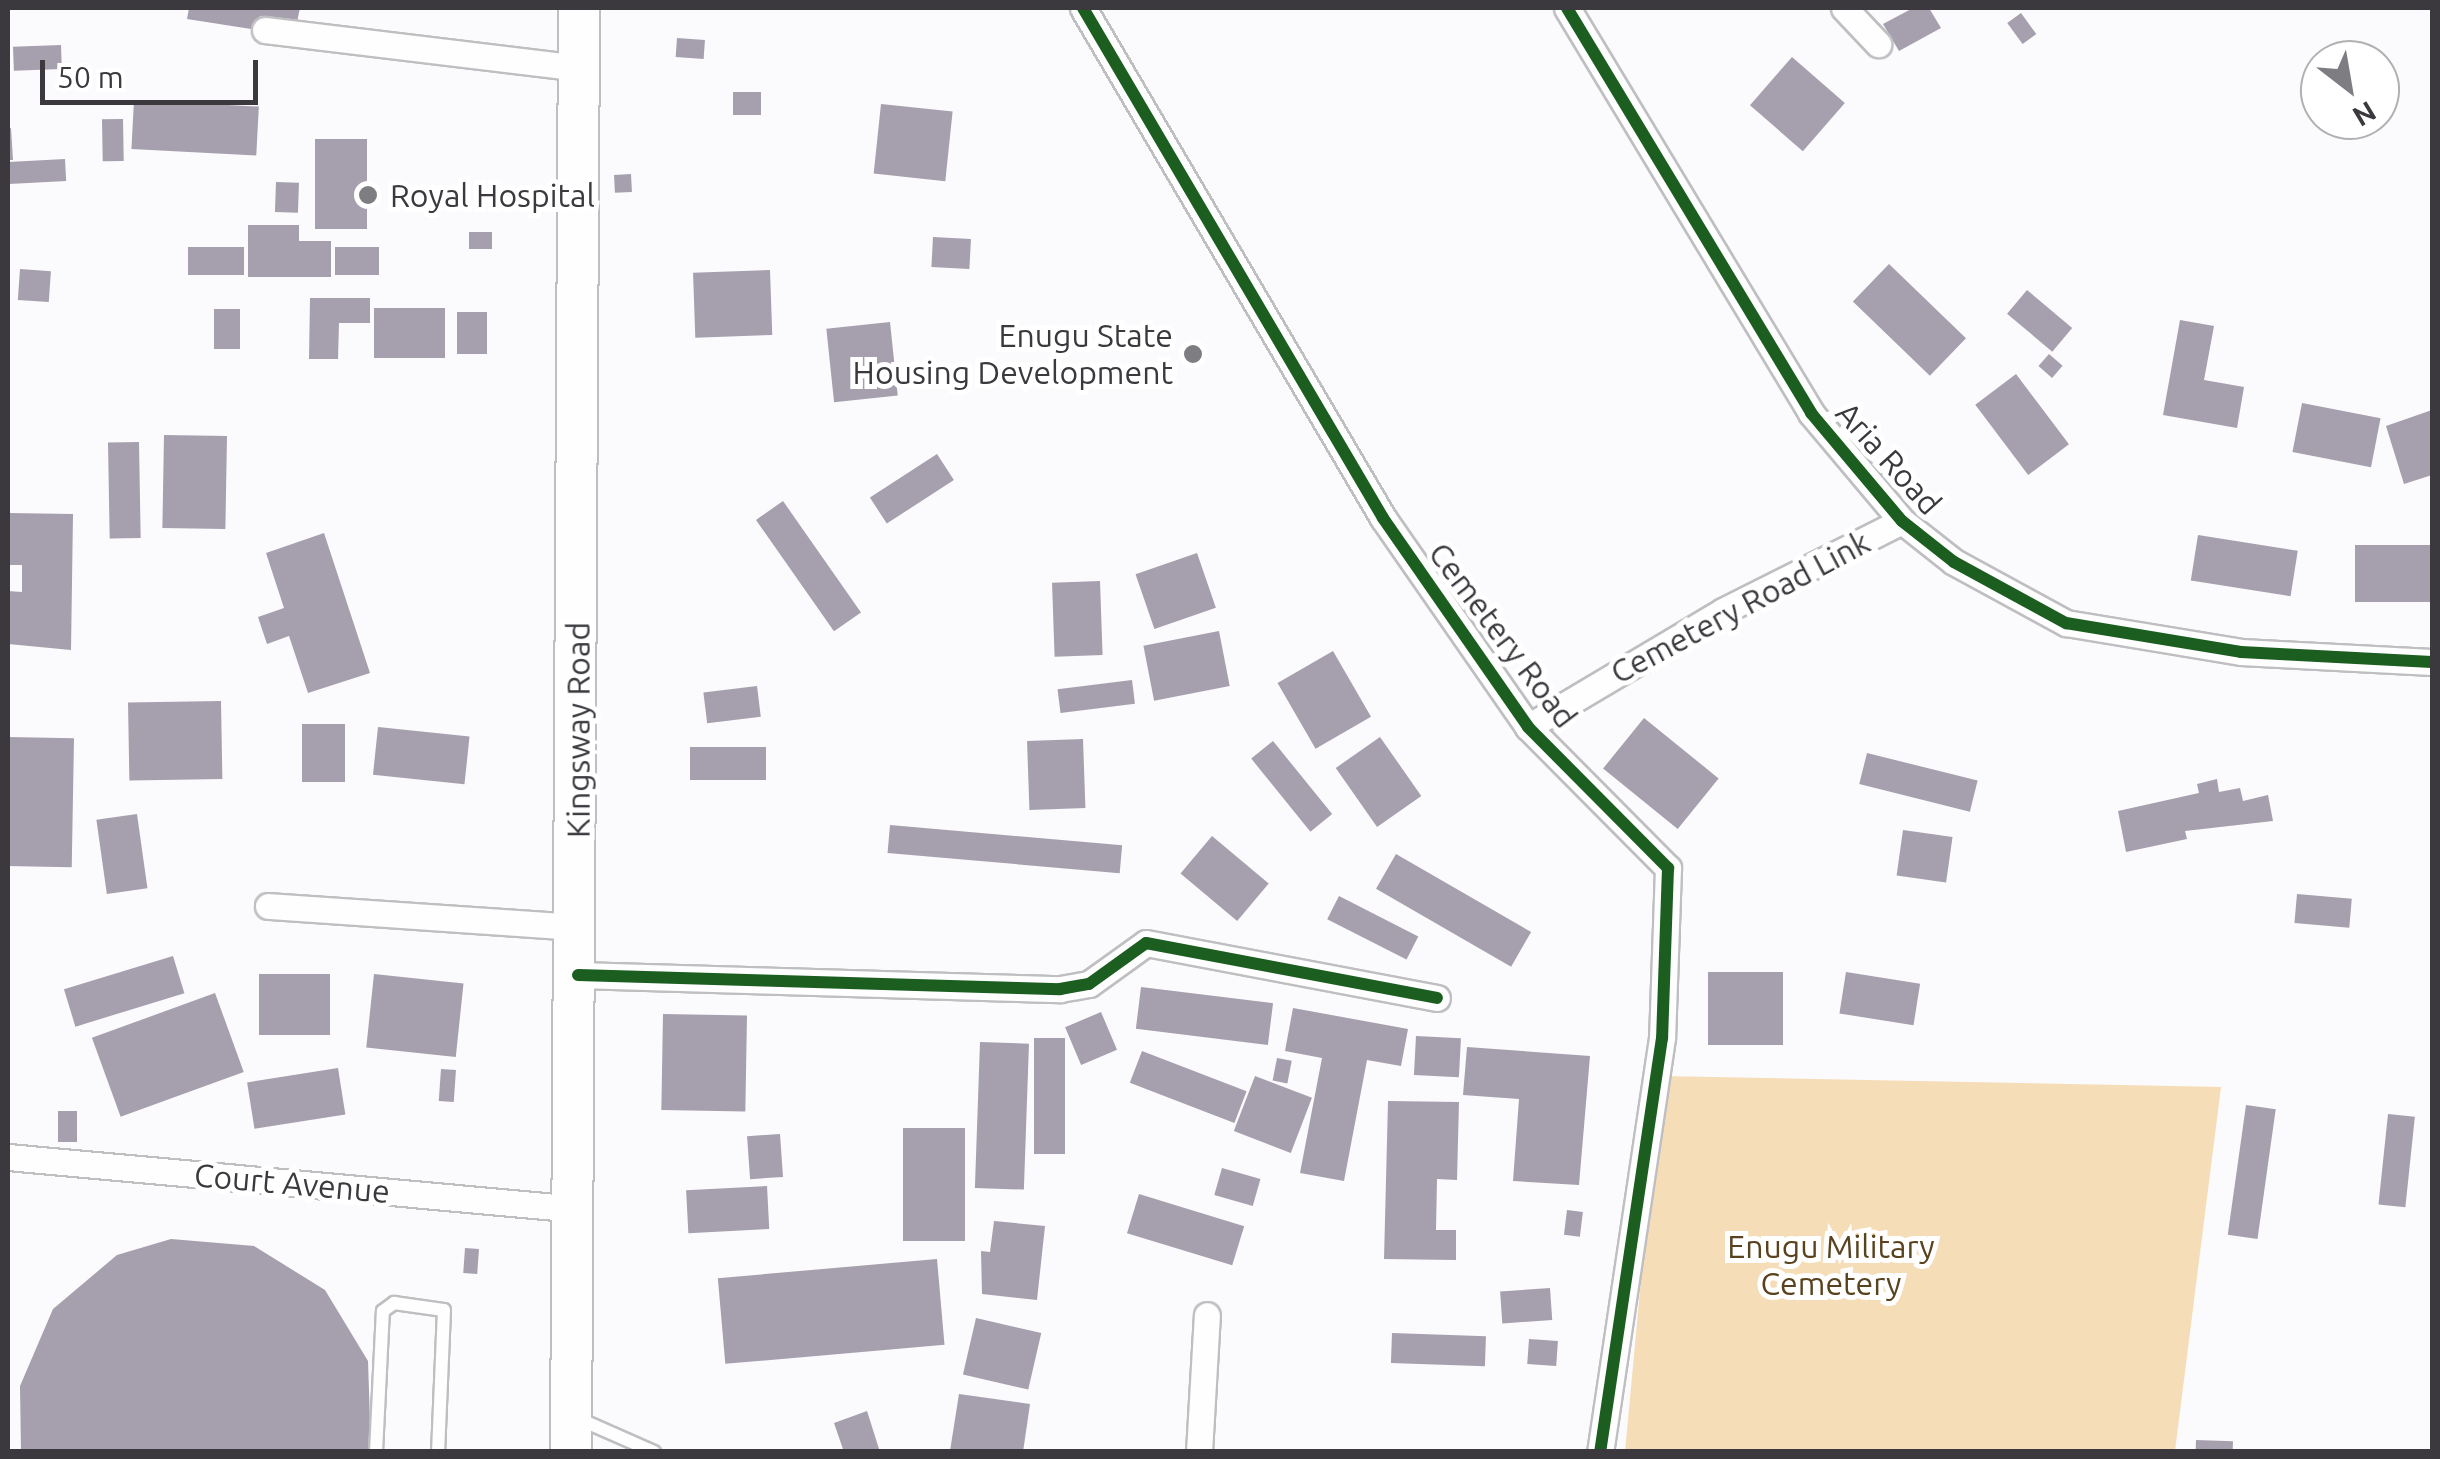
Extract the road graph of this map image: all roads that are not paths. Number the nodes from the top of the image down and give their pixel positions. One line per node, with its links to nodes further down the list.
1 (579, 8): 7 (main road, Kingsway Road)
2 (1083, 8): 10 (street, Cemetery Road)
3 (1568, 8): 8 (street, Aria Road)
4 (1844, 8): 6 (street)
5 (265, 30): 7 (street)
6 (1878, 44)
7 (579, 68): 12 (main road, Kingsway Road)
8 (1902, 521): 9 (street, Aria Road); 10 (street, Cemetery Road Link)
9 (2432, 662)
10 (1528, 727): 23 (street, Cemetery Road)
11 (268, 906): 12 (street)
12 (578, 927): 13 (main road, Kingsway Road)
13 (578, 974): 14 (street); 16 (main road, Kingsway Road)
14 (1437, 998)
15 (8, 1158): 16 (street, Court Avenue)
16 (578, 1210): 18 (main road, Kingsway Road)
17 (1207, 1315): 22 (street)
18 (572, 1434): 21 (lane)
19 (376, 1452): 20 (lane)
20 (438, 1452)
21 (654, 1452)
22 (1200, 1452)
23 (1600, 1452)

